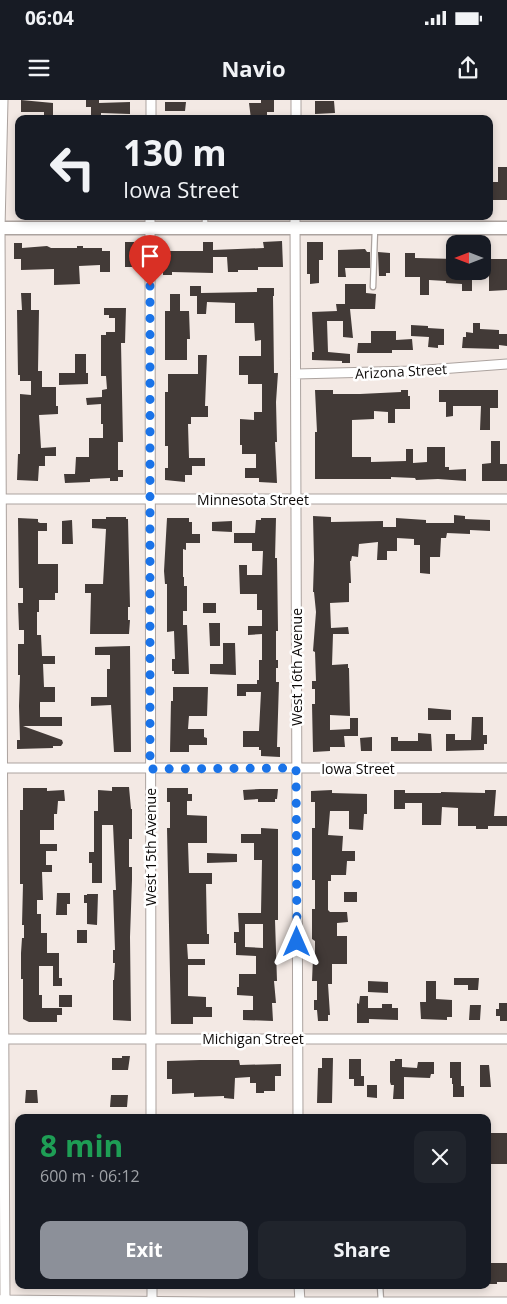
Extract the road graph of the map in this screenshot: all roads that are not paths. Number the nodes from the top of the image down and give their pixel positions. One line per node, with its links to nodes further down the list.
1 (4, 100): 6 (street)
2 (151, 100): 4 (street)
3 (296, 100): 5 (street)
4 (151, 115)
5 (296, 115)
6 (0, 200): 10 (street)
7 (150, 222): 8 (main road); 10 (main road); 19 (street, West 15th Avenue)
8 (205, 222): 9 (main road)
9 (295, 222): 11 (main road); 15 (street, West 16th Avenue)
10 (0, 228): 16 (street)
11 (375, 228): 12 (main road); 13 (lane)
12 (507, 228)
13 (373, 287)
14 (507, 364): 15 (street, Arizona Street)
15 (296, 374): 17 (street, West 16th Avenue)
16 (1, 499): 19 (street, Minnesota Street); 20 (street)
17 (296, 499): 18 (street, Minnesota Street); 19 (street, Minnesota Street); 21 (street, West 16th Avenue)
18 (507, 499)
19 (150, 500): 23 (street, West 15th Avenue)
20 (1, 768): 23 (street, Iowa Street); 27 (street)
21 (296, 768): 22 (street, Iowa Street); 23 (street, Iowa Street); 25 (street, West 16th Avenue)
22 (507, 768)
23 (150, 769): 24 (street, West 15th Avenue)
24 (150, 1038): 25 (street, Michigan Street); 27 (street, Michigan Street); 28 (street, West 15th Avenue)
25 (298, 1038): 26 (street, Michigan Street); 29 (street, West 16th Avenue)
26 (507, 1038)
27 (1, 1039): 33 (street)
28 (151, 1114)
29 (298, 1114)
30 (152, 1289): 34 (street)
31 (299, 1289): 35 (street)
32 (380, 1289): 36 (lane)
33 (2, 1300): 34 (street)
34 (152, 1301): 38 (street)
35 (300, 1302): 36 (street); 38 (street)
36 (380, 1302): 37 (street)
37 (507, 1302)
38 (211, 1303)

